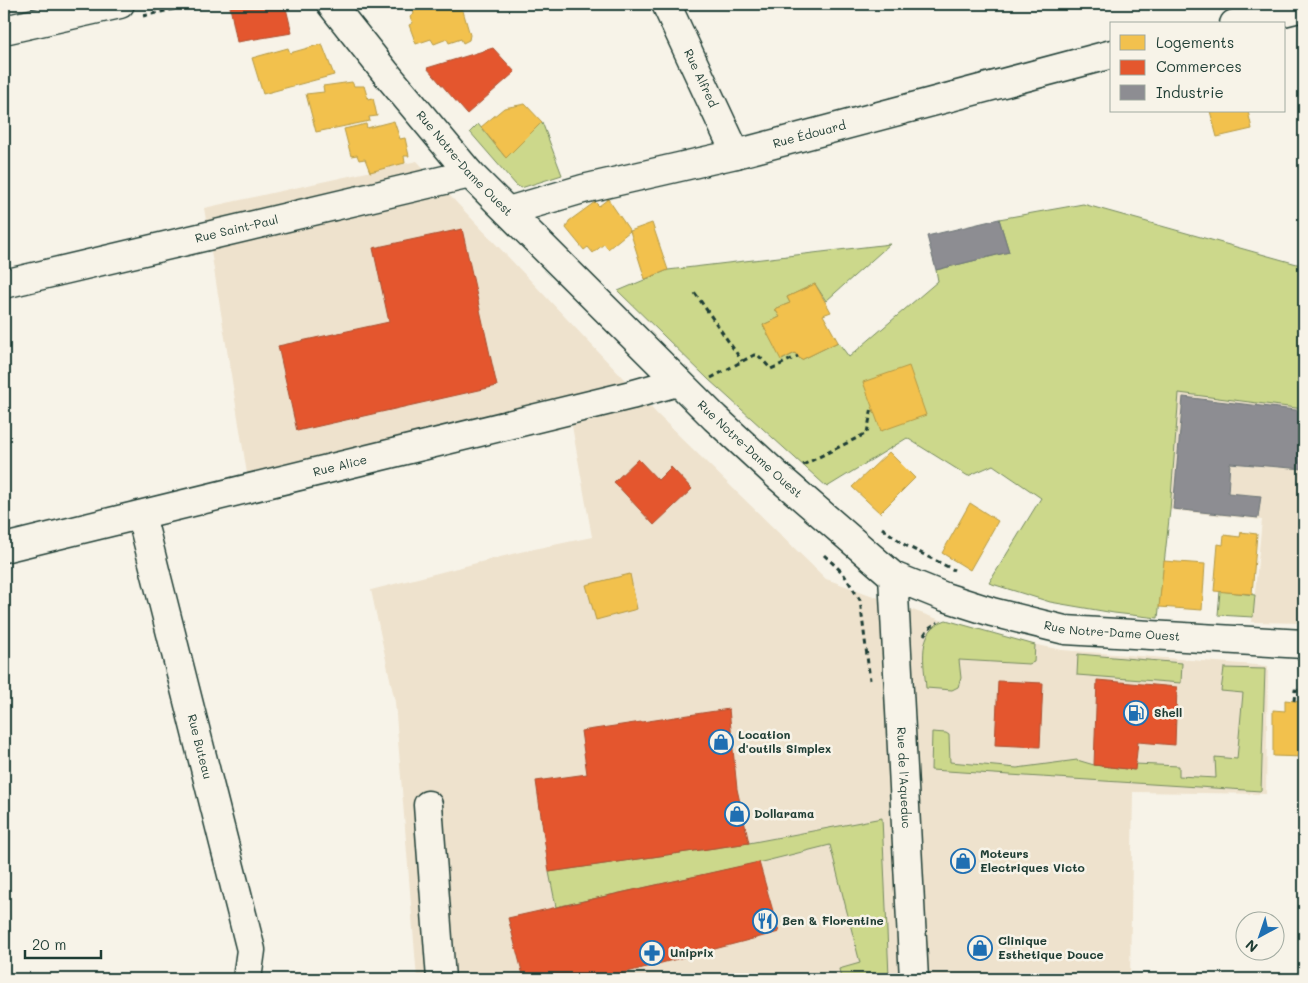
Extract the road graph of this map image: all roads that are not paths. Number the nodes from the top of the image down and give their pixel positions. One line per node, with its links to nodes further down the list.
1 (120, 4): 6 (street)
2 (331, 4): 9 (street, Rue Notre-Dame Ouest)
3 (666, 4): 8 (street, Rue Alfred)
4 (1304, 7): 5 (street)
5 (1242, 22)
6 (4, 30)
7 (1110, 55): 8 (street, Rue Édouard)
8 (736, 154): 10 (street, Rue Édouard)
9 (470, 174): 10 (street, Rue Notre-Dame Ouest); 11 (street, Rue Saint-Paul)
10 (508, 211): 12 (street, Rue Notre-Dame Ouest)
11 (4, 284)
12 (677, 382): 13 (street, Rue Alice); 15 (street, Rue Notre-Dame Ouest)
13 (141, 514): 14 (street, Rue Alice); 18 (street, Rue Buteau)
14 (4, 548)
15 (893, 576): 16 (street, Rue Notre-Dame Ouest); 20 (street, Rue de l'Aqueduc)
16 (1304, 644)
17 (428, 805): 19 (street)
18 (247, 979)
19 (441, 979)
20 (914, 979)

